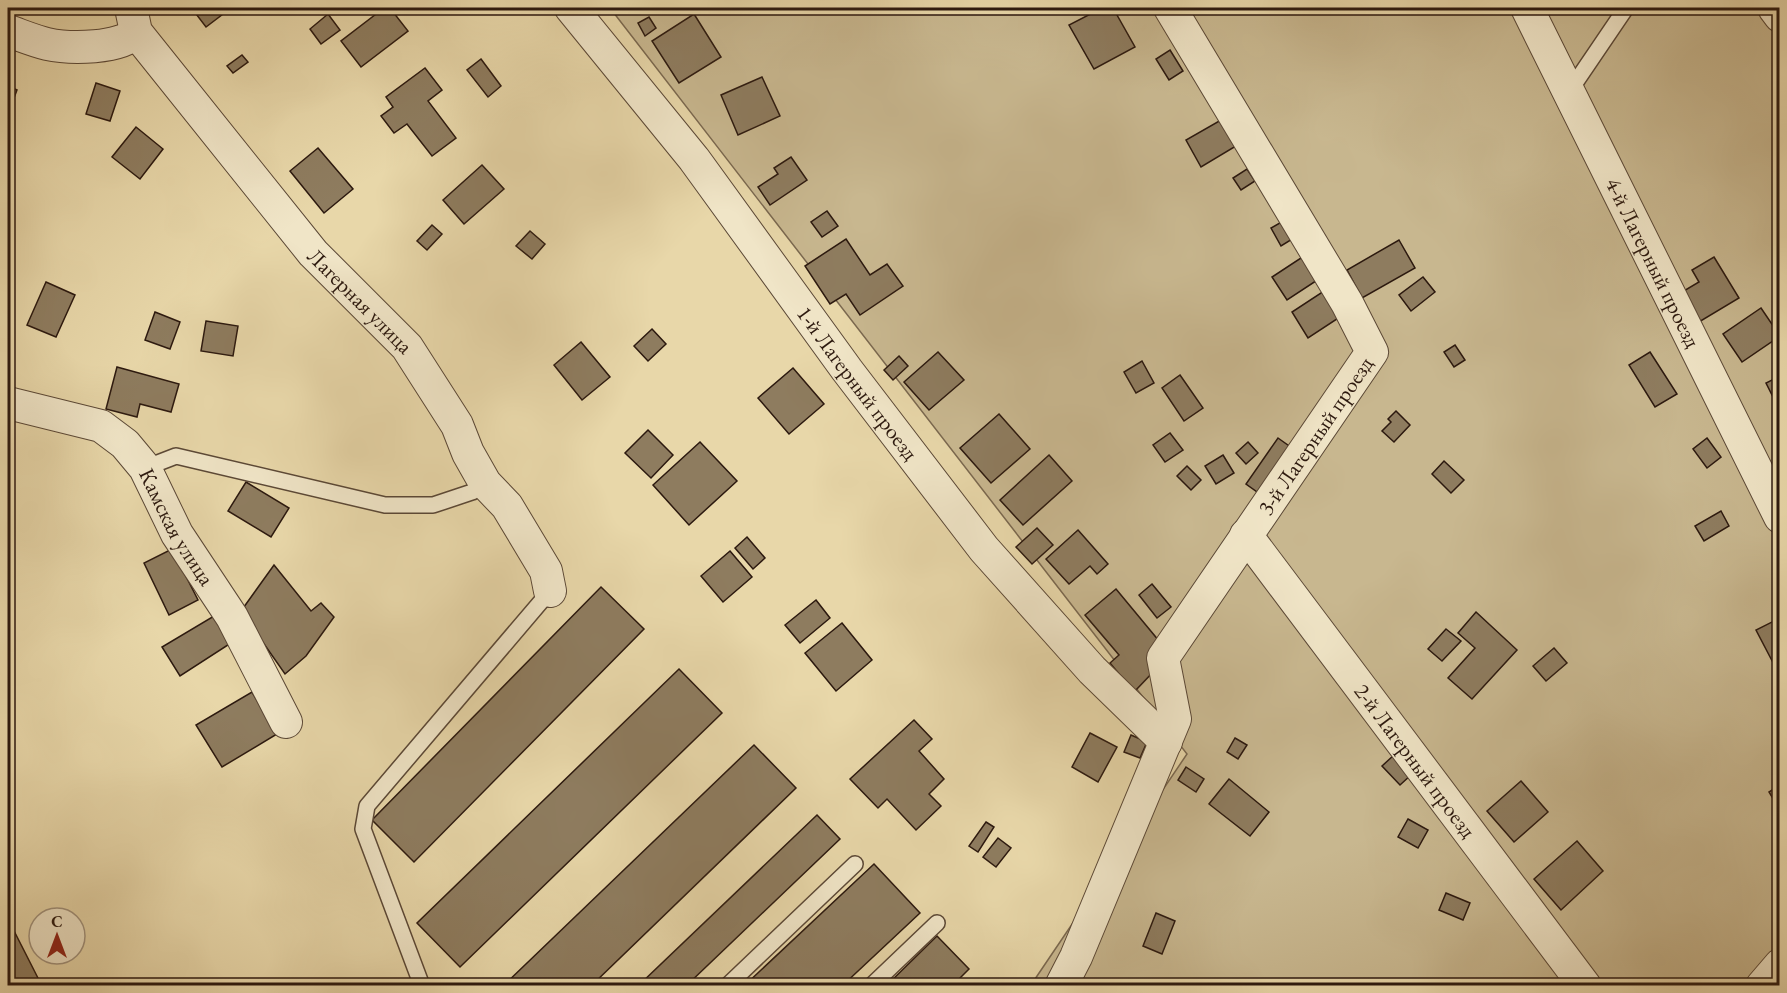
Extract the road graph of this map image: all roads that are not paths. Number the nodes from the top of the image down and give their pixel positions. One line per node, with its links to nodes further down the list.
1 (571, 8): 17 (street, 1-й Лагерный проезд)
2 (1170, 8): 14 (street, 3-й Лагерный проезд)
3 (1527, 8): 9 (street, 4-й Лагерный проезд)
4 (1626, 8): 9 (lane)
5 (1774, 8): 6 (street)
6 (1779, 16)
7 (133, 20): 8 (street, Лагерная улица); 12 (street, Лагерная улица)
8 (8, 31)
9 (1569, 92): 13 (street, 4-й Лагерный проезд)
10 (8, 403): 11 (street, Камская улица)
11 (144, 468): 12 (lane); 16 (street, Камская улица)
12 (485, 483): 15 (street, Лагерная улица)
13 (1779, 517)
14 (1246, 536): 17 (street, 3-й Лагерный проезд); 25 (street, 2-й Лагерный проезд)
15 (550, 591): 21 (lane)
16 (286, 723)
17 (1166, 742): 24 (street, 3-й Лагерный проезд)
18 (855, 864): 22 (lane)
19 (937, 923): 23 (lane)
20 (1779, 965): 26 (street)
21 (422, 986)
22 (727, 986)
23 (871, 986)
24 (1061, 986)
25 (1585, 986)
26 (1762, 986)

